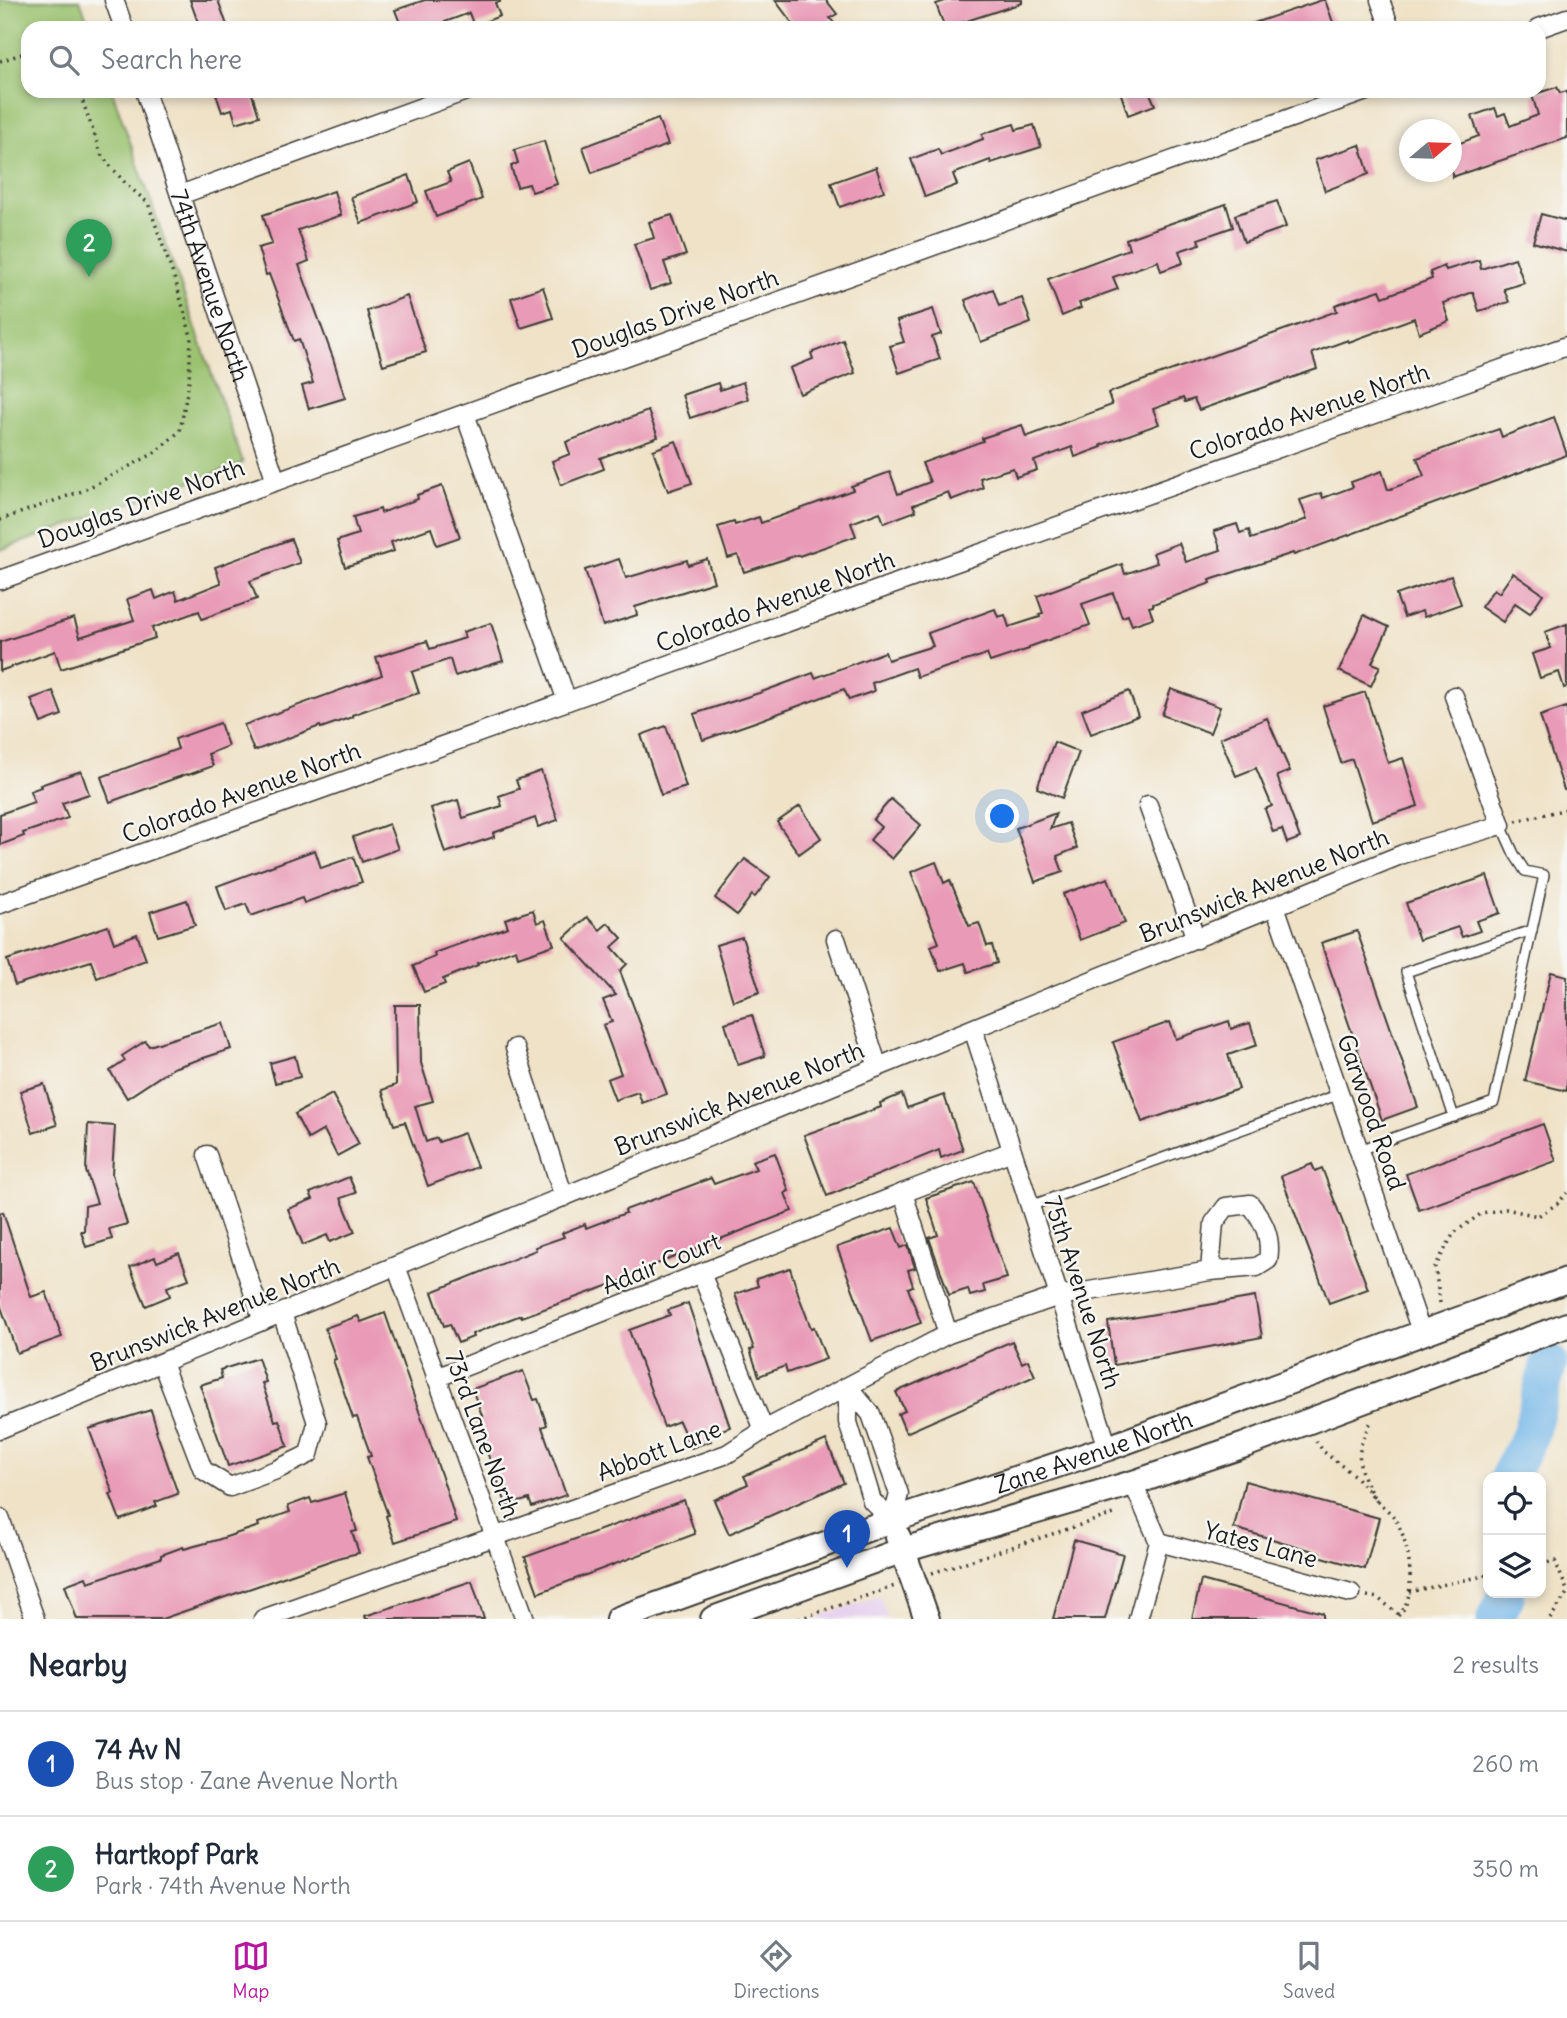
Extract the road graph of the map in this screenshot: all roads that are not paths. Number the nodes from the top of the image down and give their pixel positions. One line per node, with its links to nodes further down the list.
1 (114, 0): 4 (street)
2 (1380, 0): 5 (street)
3 (1567, 18): 6 (street)
4 (122, 21)
5 (1388, 21)
6 (1546, 26)
7 (147, 98): 10 (street, 74th Avenue North)
8 (447, 98): 10 (street)
9 (1346, 98): 12 (street, Douglas Drive North)
10 (180, 195): 13 (street, 74th Avenue North)
11 (1567, 346): 16 (street, Colorado Avenue North)
12 (465, 414): 13 (street, Douglas Drive North); 16 (street)
13 (276, 481): 14 (street, Douglas Drive North)
14 (0, 580)
15 (1454, 696): 18 (street)
16 (567, 701): 19 (street, Colorado Avenue North)
17 (1148, 805): 23 (street)
18 (1501, 825): 20 (street, Brunswick Avenue North); 21 (lane)
19 (0, 904)
20 (1275, 906): 23 (street, Brunswick Avenue North); 27 (street, Garwood Road)
21 (1532, 930): 28 (lane); 28 (lane)
22 (836, 939): 26 (street)
23 (1196, 939): 24 (street, Brunswick Avenue North)
24 (973, 1029): 26 (street, Brunswick Avenue North); 29 (street, 75th Avenue North)
25 (515, 1048): 33 (street)
26 (878, 1067): 33 (street, Brunswick Avenue North)
27 (1340, 1094): 30 (street, Garwood Road); 34 (lane)
28 (1454, 1117): 30 (lane)
29 (1012, 1150): 32 (street); 34 (street, 75th Avenue North)
30 (1359, 1150): 44 (street, Garwood Road)
31 (207, 1155): 41 (street)
32 (903, 1193): 37 (street, Adair Court); 43 (street)
33 (564, 1197): 35 (street, Brunswick Avenue North)
34 (1030, 1206): 39 (street, 75th Avenue North)
35 (396, 1266): 40 (street, Brunswick Avenue North); 46 (street, 73rd Lane North)
36 (1210, 1271): 39 (street, Abbott Lane)
37 (701, 1273): 46 (street, Adair Court); 49 (street)
38 (1567, 1280): 44 (street, Zane Avenue North)
39 (1059, 1296): 43 (street, Abbott Lane); 50 (street, 75th Avenue North)
40 (282, 1313): 41 (street, Brunswick Avenue North); 45 (street)
41 (263, 1321): 45 (street, Brunswick Avenue North)
42 (1567, 1325): 51 (street, Zane Avenue North)
43 (948, 1334): 47 (street, Abbott Lane)
44 (1422, 1334): 50 (street, Zane Avenue North)
45 (162, 1363): 48 (street, Brunswick Avenue North)
46 (436, 1378): 54 (street, 73rd Lane North)
47 (848, 1387): 49 (street, Abbott Lane); 53 (street); 53 (street)
48 (0, 1429)
49 (764, 1430): 54 (street, Abbott Lane)
50 (1108, 1448): 53 (street, Zane Avenue North)
51 (1137, 1493): 55 (street); 56 (street, Zane Avenue North)
52 (0, 1518): 58 (street)
53 (892, 1520): 56 (street); 61 (street, Zane Avenue North)
54 (494, 1536): 59 (street, Abbott Lane); 60 (street, 73rd Lane North)
55 (1159, 1542): 57 (street, Yates Lane); 64 (street)
56 (903, 1550): 62 (street, Zane Avenue North); 63 (street)
57 (1351, 1593)
58 (35, 1619)
59 (263, 1619)
60 (524, 1619)
61 (618, 1619)
62 (713, 1619)
63 (927, 1619)
64 (1138, 1619)

